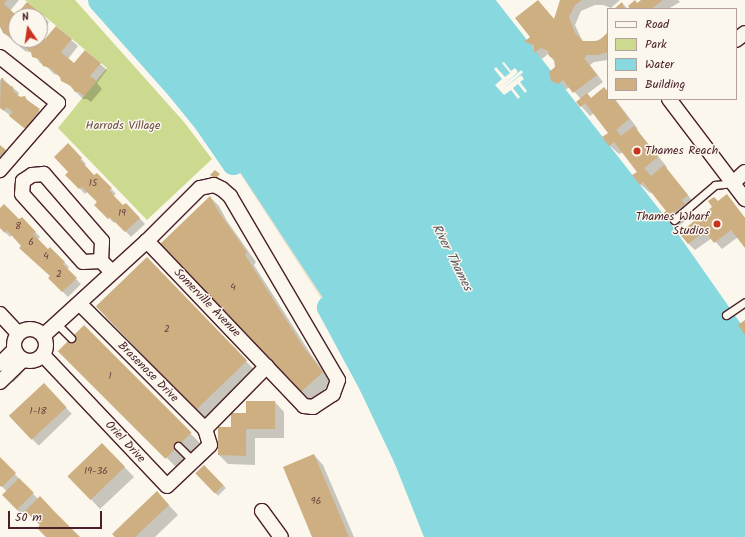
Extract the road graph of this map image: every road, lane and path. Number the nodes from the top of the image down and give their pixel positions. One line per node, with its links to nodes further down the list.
1 (745, 33): 2 (street)
2 (737, 39)
3 (0, 57): 5 (street)
4 (670, 100): 7 (street)
5 (0, 170)
6 (745, 172): 7 (street)
7 (733, 183): 8 (street); 9 (lane)
8 (745, 199)
9 (674, 220)
10 (148, 240): 12 (street); 25 (street, Somerville Avenue); 25 (street, Somerville Avenue)
11 (102, 261): 11 (street); 12 (street)
12 (112, 272): 14 (street)
13 (745, 302): 16 (lane)
14 (80, 304): 17 (street); 27 (street, Brasenose Drive)
15 (0, 314): 18 (street)
16 (726, 315)
17 (57, 324): 19 (street); 20 (lane)
18 (18, 333): 19 (street); 21 (street)
19 (44, 335): 22 (street)
20 (71, 338)
21 (14, 350): 23 (street); 24 (street)
22 (43, 355): 23 (street); 30 (street, Oriel Drive)
23 (23, 360): 26 (street)
24 (0, 364)
25 (268, 366): 27 (street)
26 (0, 382)
27 (205, 429): 28 (street, Brasenose Drive)
28 (210, 445): 30 (street, Oriel Drive)
29 (178, 446): 30 (lane)
30 (193, 461)
31 (262, 511): 32 (street)
32 (281, 537)

